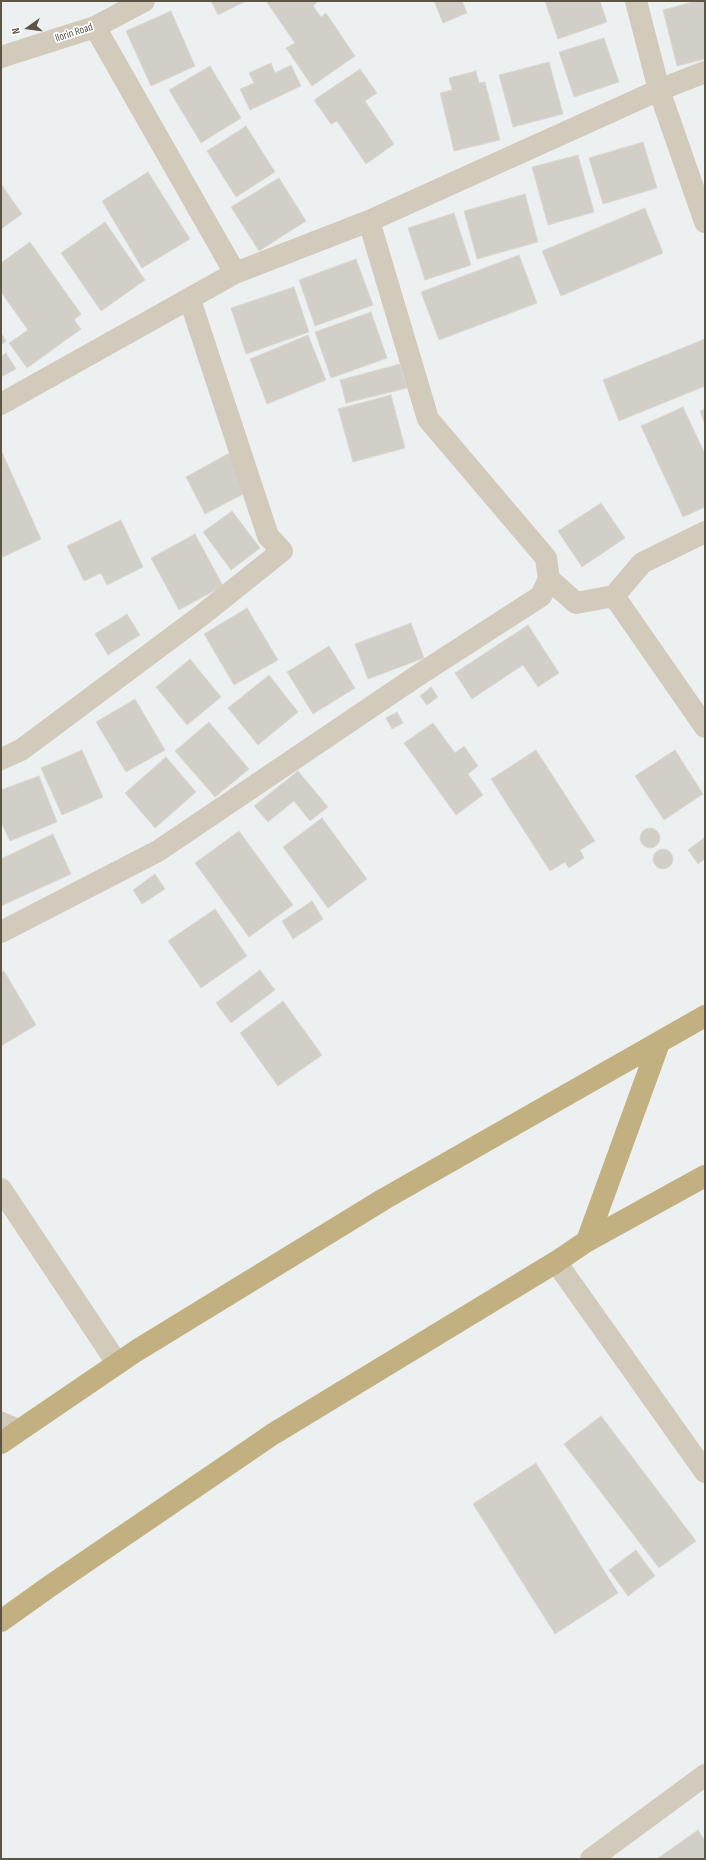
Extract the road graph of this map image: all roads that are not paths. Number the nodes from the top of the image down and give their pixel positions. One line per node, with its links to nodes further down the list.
1 (144, 1): 3 (street, Ilorin Road)
2 (636, 1): 6 (street)
3 (95, 27): 4 (street, Ilorin Road); 9 (street)
4 (1, 57)
5 (705, 72): 6 (street)
6 (659, 90): 7 (street); 8 (street)
7 (370, 221): 9 (street); 13 (street)
8 (705, 222)
9 (235, 273): 10 (street)
10 (190, 300): 11 (street); 16 (street)
11 (1, 404)
12 (705, 532): 14 (street)
13 (549, 579): 14 (street); 17 (street)
14 (614, 596): 15 (street)
15 (705, 727)
16 (1, 759)
17 (1, 932)
18 (705, 1016): 19 (highway)
19 (659, 1043): 22 (highway); 24 (highway)
20 (705, 1176): 22 (highway)
21 (1, 1189): 24 (street)
22 (587, 1241): 23 (highway)
23 (556, 1262): 28 (street); 29 (highway)
24 (117, 1363): 26 (highway)
25 (1, 1419): 26 (lane)
26 (22, 1428): 27 (highway)
27 (1, 1443)
28 (705, 1472)
29 (1, 1621)
30 (705, 1776): 31 (street)
31 (591, 1859)

